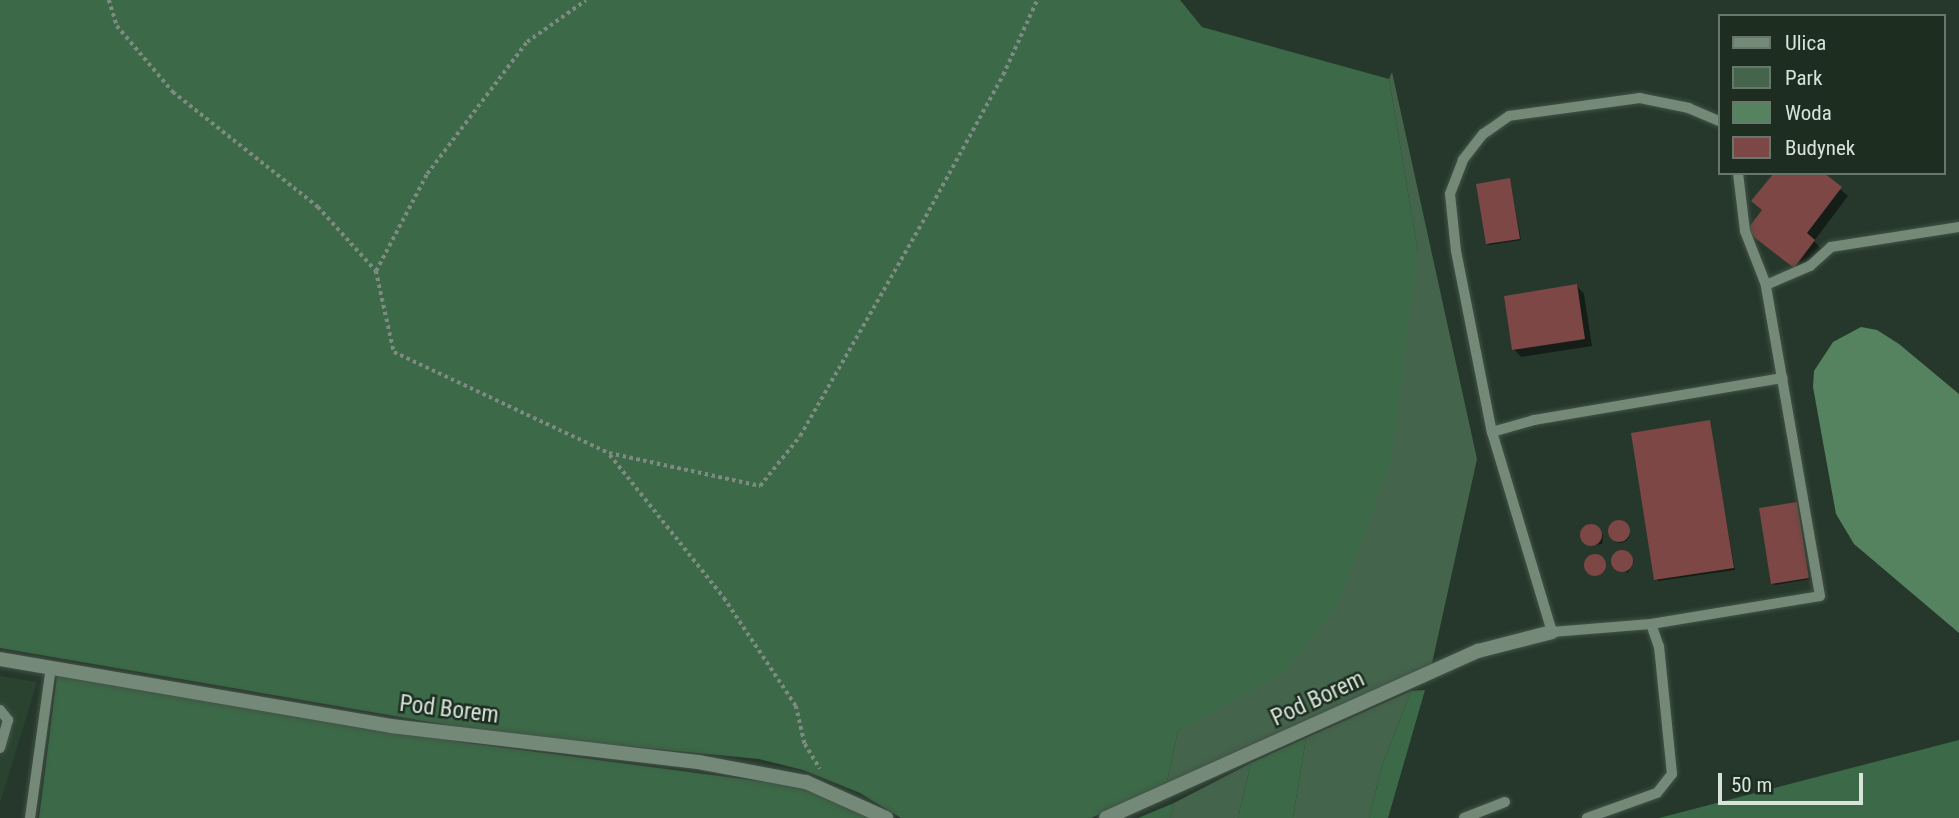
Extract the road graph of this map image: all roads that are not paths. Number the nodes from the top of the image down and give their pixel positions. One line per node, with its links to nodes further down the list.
1 (1717, 120): 6 (lane)
2 (1738, 175): 4 (lane)
3 (1959, 227): 4 (lane)
4 (1766, 285): 5 (lane)
5 (1782, 378): 6 (lane); 7 (lane)
6 (1492, 432): 8 (lane)
7 (1651, 624): 8 (lane); 18 (lane)
8 (1552, 632): 16 (street, Pod Borem)
9 (0, 659): 10 (street, Pod Borem)
10 (51, 667): 14 (lane); 15 (street, Pod Borem)
11 (0, 710): 12 (lane)
12 (0, 748)
13 (1505, 802): 17 (lane)
14 (30, 818)
15 (886, 818)
16 (1106, 818)
17 (1464, 818)
18 (1587, 818)

